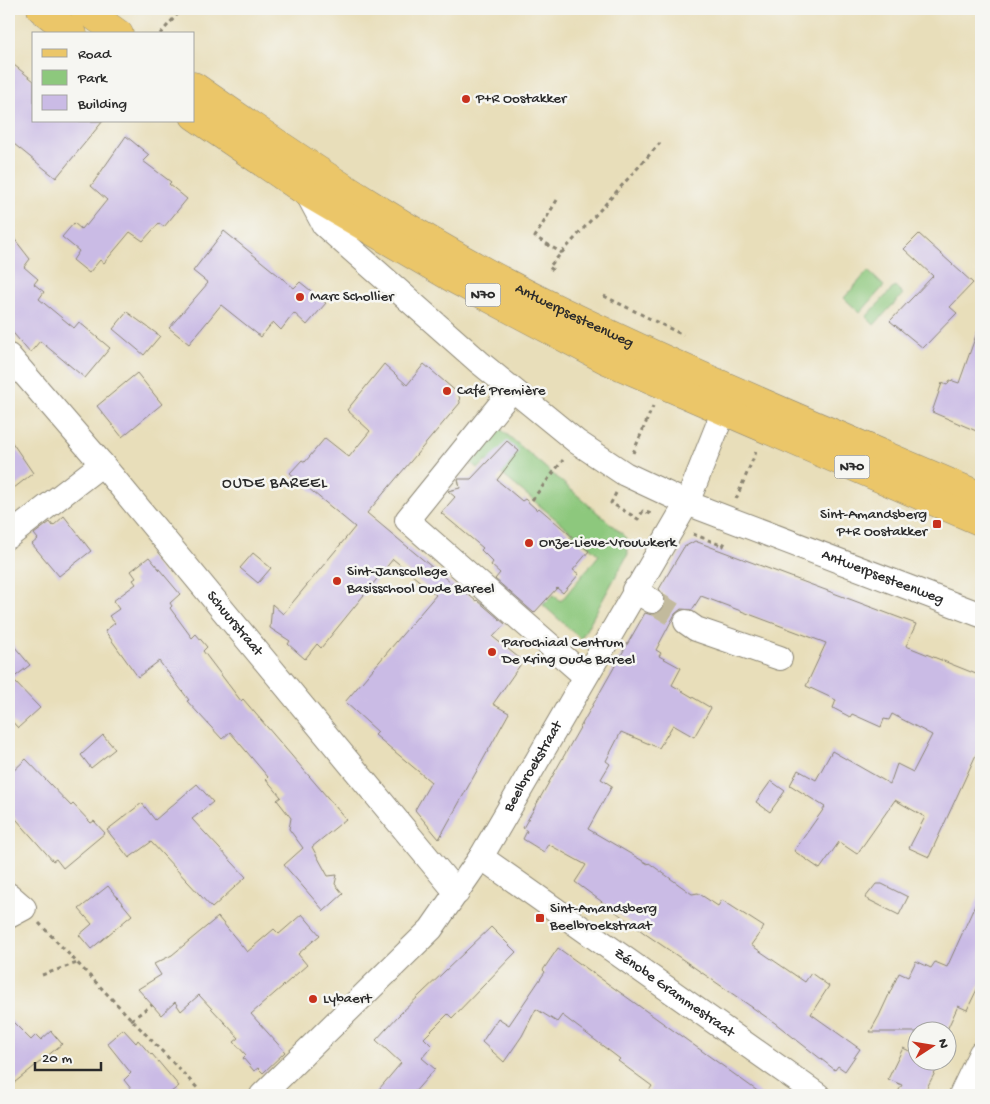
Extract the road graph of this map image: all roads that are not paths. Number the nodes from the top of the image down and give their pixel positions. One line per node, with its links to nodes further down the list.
1 (41, 9): 3 (main road)
2 (84, 9): 4 (main road)
3 (70, 32)
4 (116, 32)
5 (195, 87): 10 (main road, Antwerpsesteenweg / N70)
6 (195, 117): 7 (main road, Antwerpsesteenweg / N70)
7 (308, 193): 9 (street, Antwerpsesteenweg); 10 (main road, Antwerpsesteenweg / N70)
8 (9, 356): 11 (street, Schuurstraat)
9 (512, 390): 13 (street, Antwerpsesteenweg); 19 (street)
10 (728, 400): 12 (main road, Antwerpsesteenweg / N70); 13 (street, Beelbroekstraat); 14 (main road, Antwerpsesteenweg / N70)
11 (102, 464): 15 (street); 21 (street, Schuurstraat)
12 (981, 496)
13 (687, 503): 16 (street, Antwerpsesteenweg); 19 (street, Beelbroekstraat)
14 (981, 522)
15 (9, 536)
16 (981, 615)
17 (686, 622): 18 (street)
18 (780, 658)
19 (585, 676): 20 (street, Beelbroekstraat)
20 (481, 857): 21 (street, Beelbroekstraat); 24 (street, Zénobe Grammestraat)
21 (457, 893): 23 (street, Beelbroekstraat)
22 (981, 1053): 25 (street)
23 (262, 1095)
24 (818, 1095)
25 (961, 1095)

